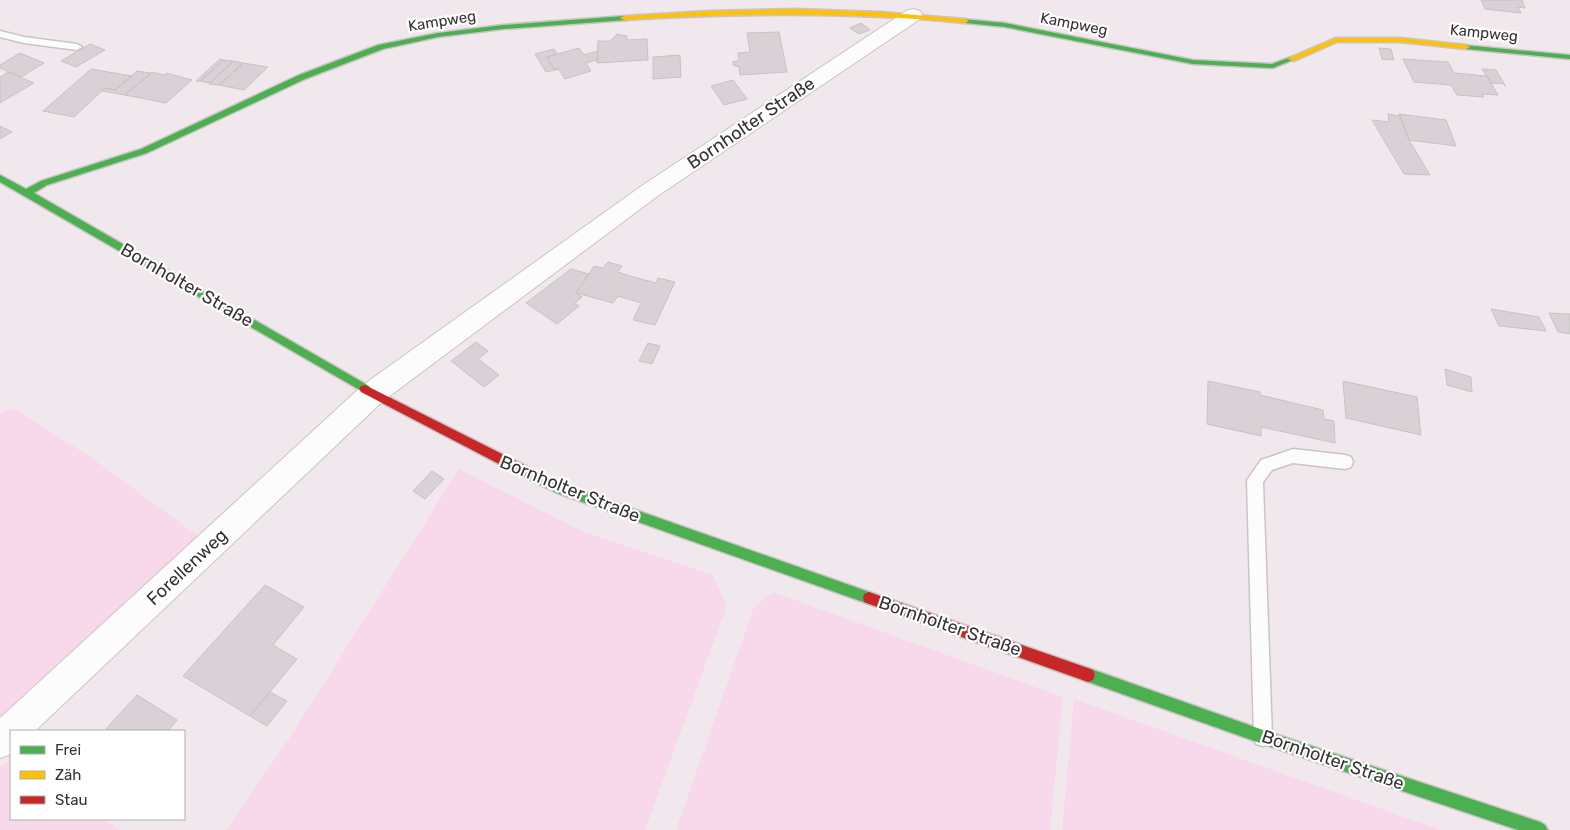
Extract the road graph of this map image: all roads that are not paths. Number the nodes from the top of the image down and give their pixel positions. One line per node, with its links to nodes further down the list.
1 (913, 15): 4 (street, Kampweg); 6 (street, Kampweg); 7 (street, Bornholter Straße)
2 (0, 34): 3 (lane)
3 (77, 47)
4 (1570, 57)
5 (0, 178): 6 (street, Bornholter Straße)
6 (27, 194): 7 (street, Bornholter Straße)
7 (373, 393): 9 (street, Forellenweg); 11 (street, Bornholter Straße)
8 (1345, 462): 11 (lane)
9 (12, 730)
10 (10, 732): 12 (street, Forellenweg)
11 (1263, 737): 13 (street, Bornholter Straße)
12 (0, 741)
13 (1540, 830)

